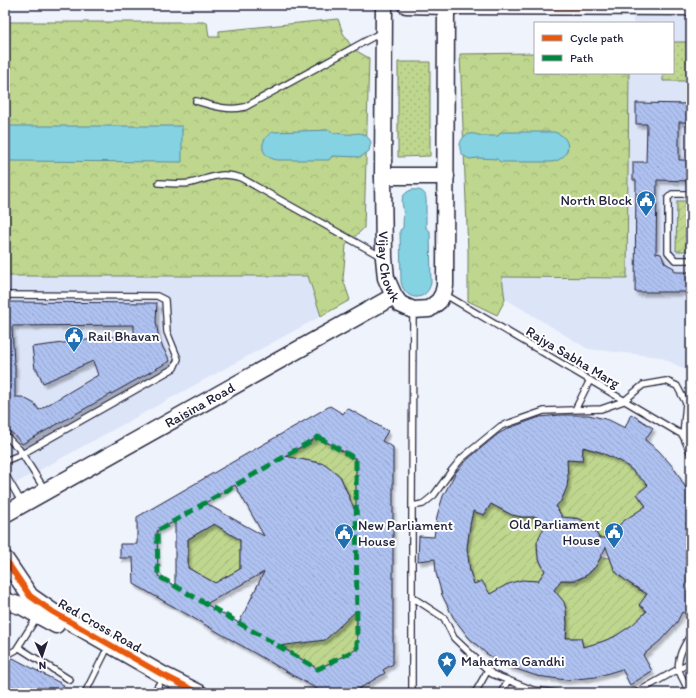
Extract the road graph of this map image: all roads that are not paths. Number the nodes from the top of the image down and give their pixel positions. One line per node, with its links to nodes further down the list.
1 (384, 5): 5 (main road, Vijay Chowk)
2 (406, 5): 3 (main road)
3 (446, 6): 4 (main road); 8 (main road)
4 (691, 7)
5 (384, 30): 6 (lane); 7 (main road, Vijay Chowk)
6 (196, 101)
7 (383, 176): 8 (main road); 11 (main road, Vijay Chowk)
8 (446, 176): 13 (main road)
9 (159, 183): 11 (lane)
10 (691, 194): 12 (lane)
11 (384, 258): 15 (main road, Vijay Chowk)
12 (691, 260)
13 (443, 294): 16 (main road, Vijay Chowk); 17 (lane, Rajya Sabha Marg)
14 (5, 295): 23 (lane)
15 (394, 296): 16 (main road, Vijay Chowk); 27 (main road, Raisina Road)
16 (413, 310): 29 (lane)
17 (590, 380): 18 (lane, Rajya Sabha Marg); 19 (lane)
18 (624, 401): 19 (lane); 21 (lane, Rajya Sabha Marg); 21 (lane)
19 (575, 410): 29 (lane)
20 (5, 436): 23 (lane)
21 (683, 436): 22 (lane, Rajya Sabha Marg); 24 (lane)
22 (691, 440)
23 (22, 454): 25 (lane); 27 (lane)
24 (691, 454)
25 (5, 461)
26 (5, 474): 28 (lane)
27 (45, 491): 28 (main road, Raisina Road)
28 (22, 504): 30 (main road, Raisina Road)
29 (412, 506): 32 (lane)
30 (5, 514)
31 (5, 559): 47 (main road, Red Cross Road)
32 (412, 597): 41 (lane); 48 (lane)
33 (5, 601): 34 (main road, Red Cross Road)
34 (38, 615): 36 (lane); 37 (main road, Red Cross Road)
35 (691, 634): 40 (lane)
36 (18, 647): 38 (lane); 42 (lane)
37 (105, 653): 44 (main road, Red Cross Road); 45 (lane)
38 (5, 656)
39 (691, 662): 40 (lane)
40 (679, 669): 52 (lane); 53 (lane)
41 (488, 670): 43 (lane); 49 (lane)
42 (70, 680)
43 (508, 680): 50 (lane); 51 (lane)
44 (157, 688): 46 (main road, Red Cross Road)
45 (90, 693)
46 (176, 693)
47 (199, 693)
48 (412, 693)
49 (474, 693)
50 (501, 693)
51 (557, 693)
52 (636, 693)
53 (688, 693)

